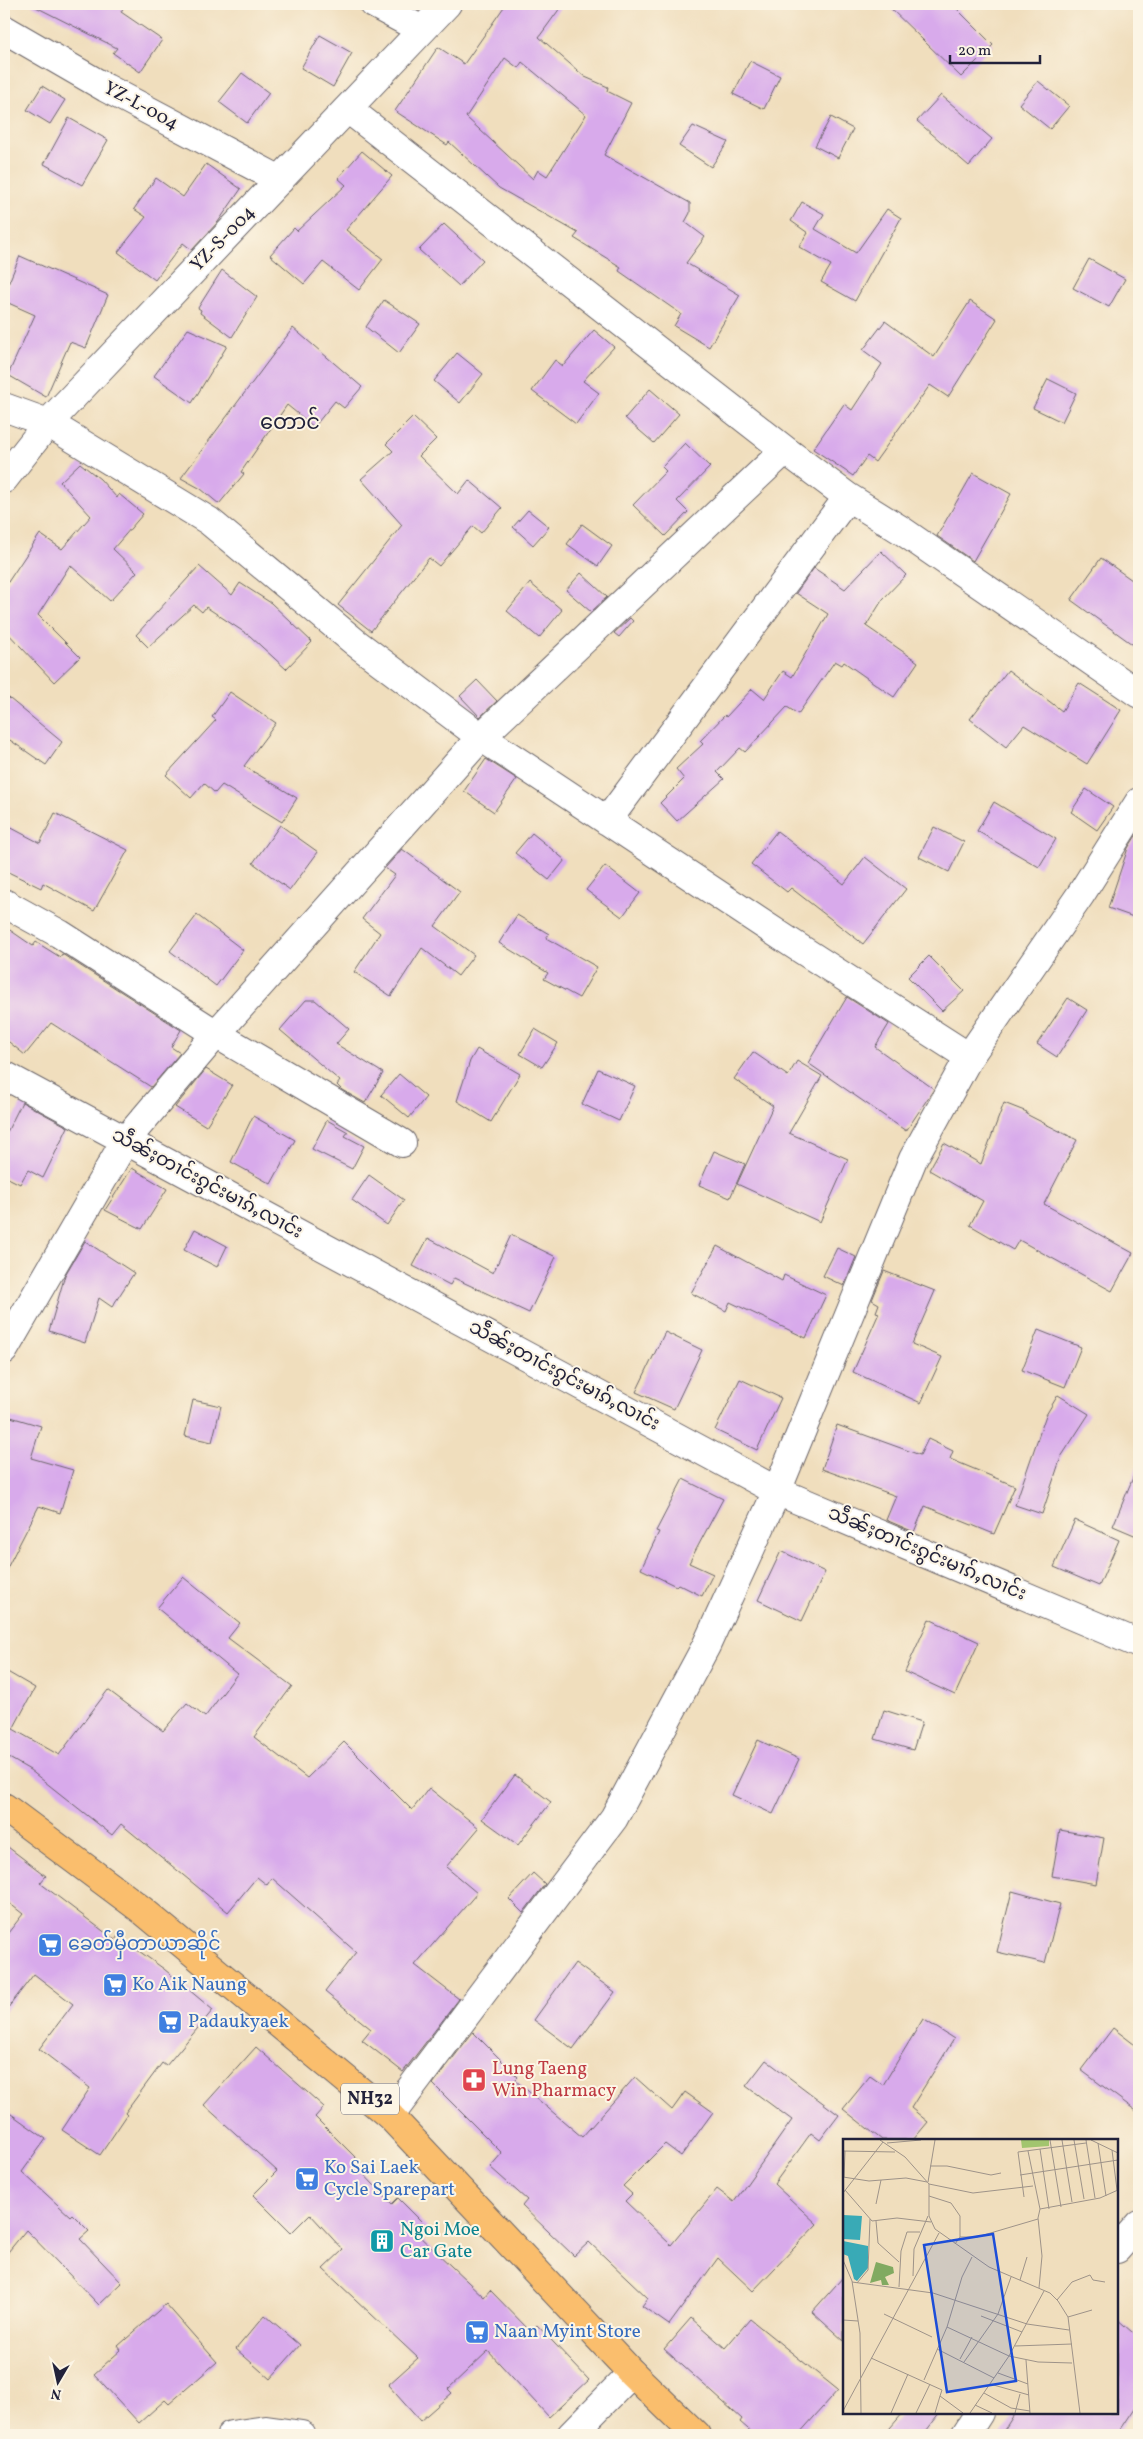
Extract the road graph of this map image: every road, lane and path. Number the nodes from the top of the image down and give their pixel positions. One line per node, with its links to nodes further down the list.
1 (374, 4): 4 (street)
2 (448, 4): 4 (street, YZ-S-004)
3 (4, 28): 6 (street, YZ-L-004)
4 (422, 30): 5 (street, YZ-S-004)
5 (348, 109): 6 (street, YZ-S-004); 9 (street)
6 (280, 180): 8 (street, YZ-S-004)
7 (4, 408): 8 (street)
8 (48, 423): 10 (street, YZ-S-004); 13 (street)
9 (786, 450): 11 (street); 13 (street)
10 (4, 479)
11 (848, 497): 12 (street); 15 (street)
12 (1139, 694)
13 (481, 737): 15 (street); 17 (street)
14 (1139, 802): 18 (street)
15 (607, 821): 18 (street)
16 (4, 903): 17 (street)
17 (216, 1034): 20 (street); 21 (street)
18 (969, 1058): 23 (street)
19 (4, 1075): 20 (street, သဵၼ်ႈတၢင်းၵွင်းမၢၵ်ႇလၢင်း)
20 (126, 1141): 22 (street); 23 (street, သဵၼ်ႈတၢင်းၵွင်းမၢၵ်ႇလၢင်း)
21 (402, 1143)
22 (4, 1350)
23 (777, 1491): 24 (street, သဵၼ်ႈတၢင်းၵွင်းမၢၵ်ႇလၢင်း); 26 (street)
24 (1139, 1644)
25 (4, 1806): 26 (highway, NH32)
26 (390, 2116): 29 (highway, NH32)
27 (1139, 2224): 28 (street)
28 (1118, 2248)
29 (632, 2373): 33 (street); 34 (highway, NH32)
30 (978, 2414): 35 (street)
31 (231, 2435): 32 (street)
32 (302, 2435)
33 (571, 2435)
34 (696, 2435)
35 (965, 2435)

